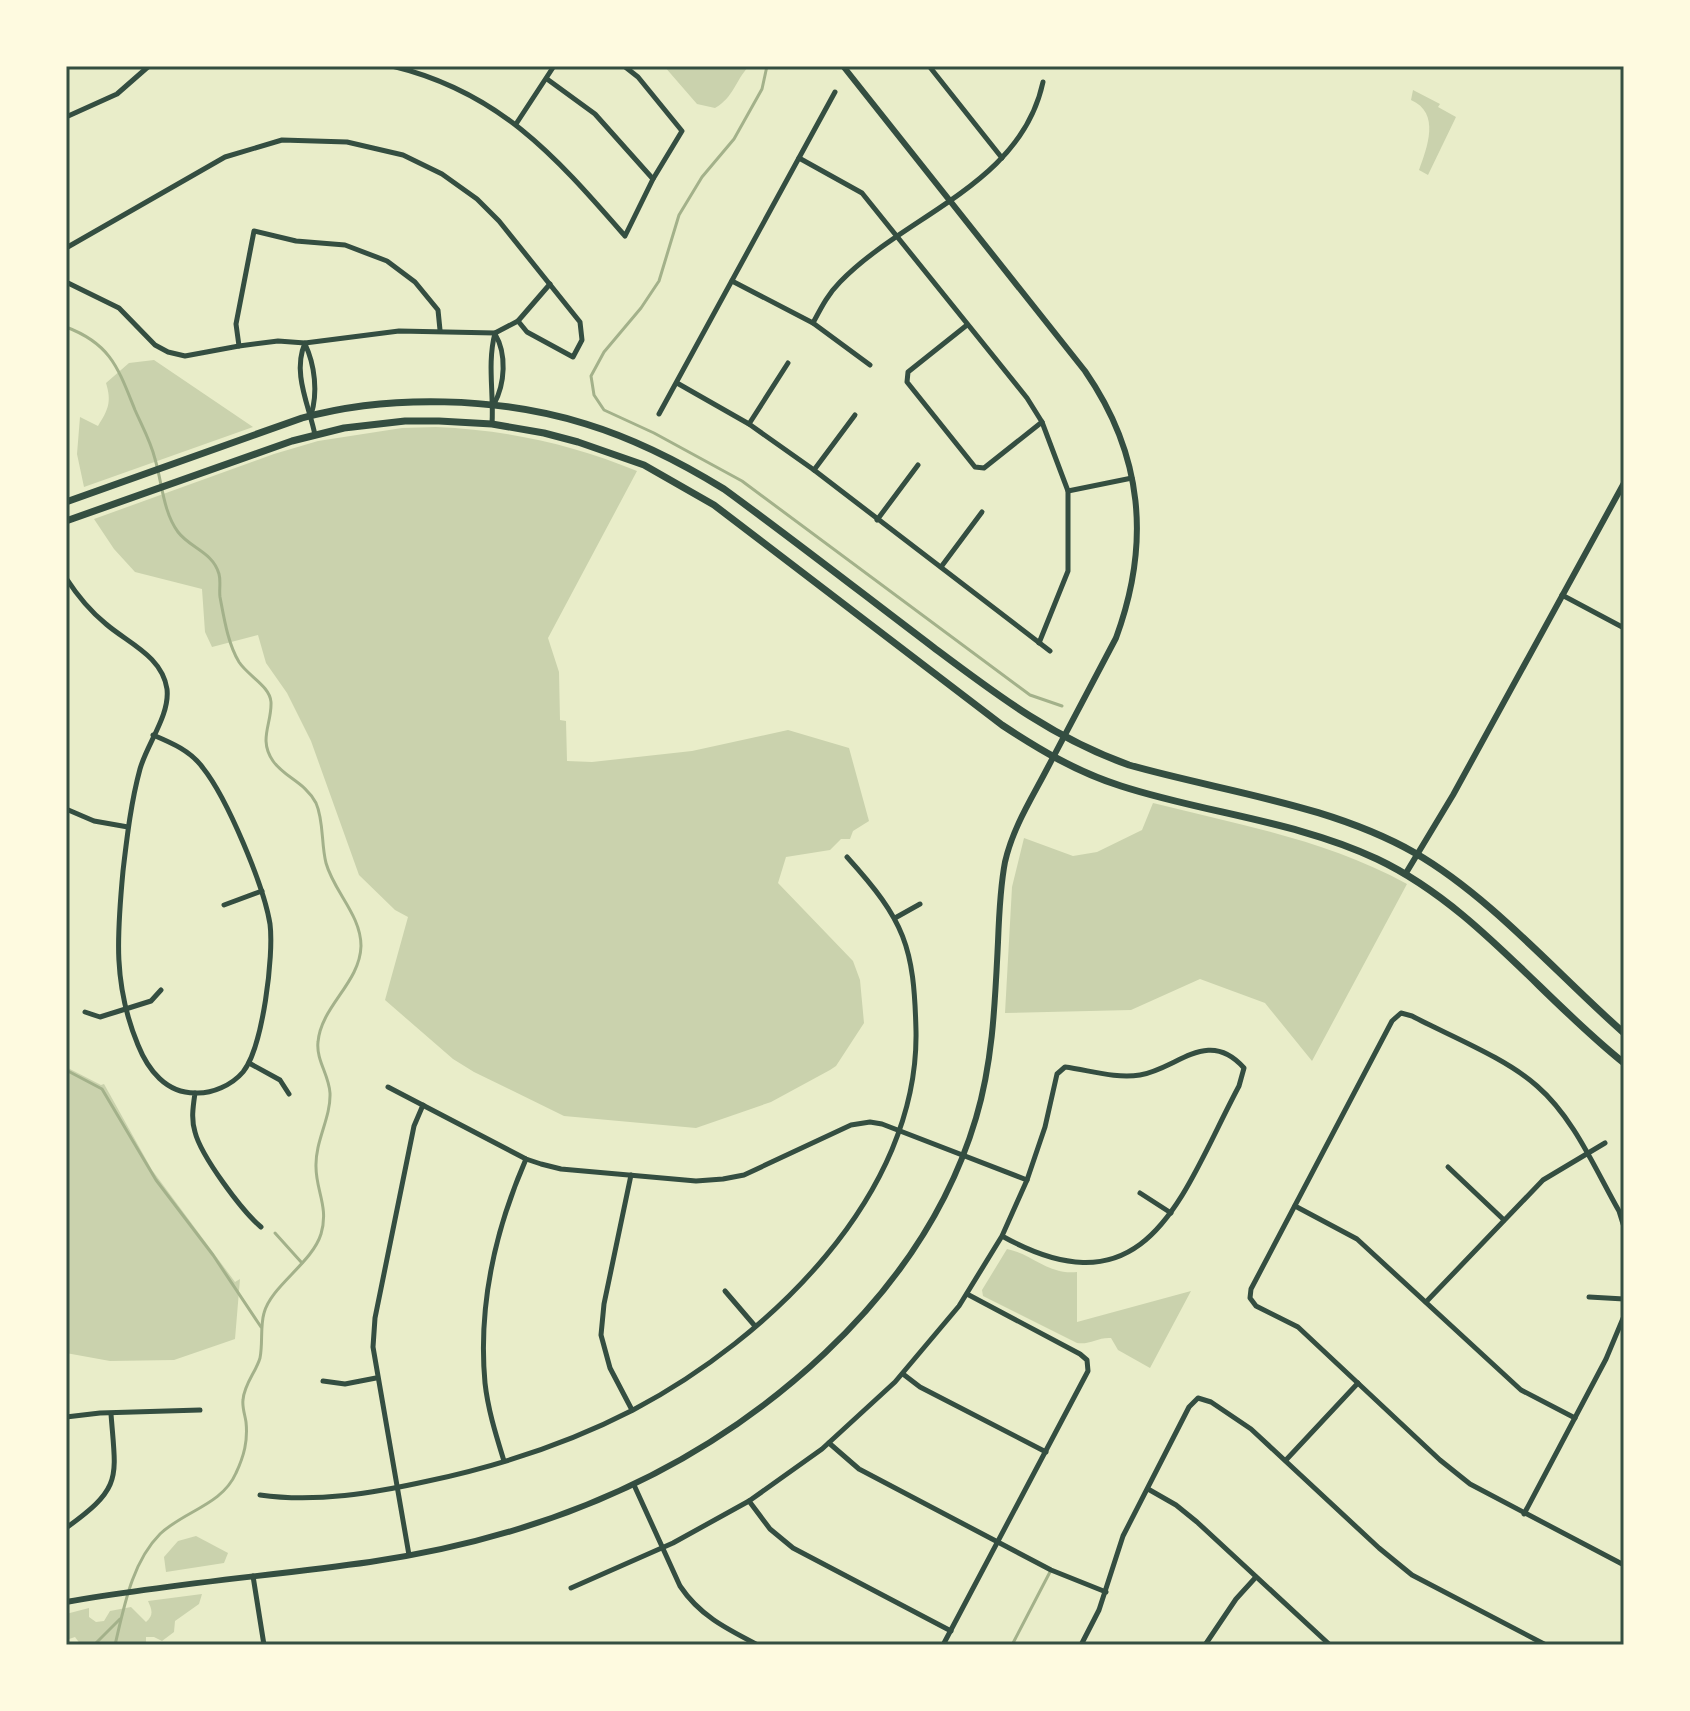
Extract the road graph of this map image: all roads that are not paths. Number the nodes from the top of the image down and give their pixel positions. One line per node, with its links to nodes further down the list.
1 (149, 66): 10 (street)
2 (392, 66): 11 (street)
3 (554, 66): 7 (street)
4 (624, 66): 14 (street)
5 (843, 66): 15 (street)
6 (929, 66): 13 (street)
7 (547, 79): 11 (street); 14 (street)
8 (1043, 82): 13 (street)
9 (835, 92): 12 (street)
10 (66, 117)
11 (516, 124): 14 (street)
12 (799, 158): 16 (street); 18 (street)
13 (1002, 158): 15 (street)
14 (653, 179)
15 (950, 201): 16 (street); 41 (street)
16 (897, 237): 22 (street); 23 (street)
17 (66, 248): 20 (street)
18 (732, 281): 22 (street); 30 (street)
19 (66, 282): 27 (street)
20 (550, 284): 21 (street); 21 (street)
21 (518, 321): 25 (street)
22 (813, 323): 29 (street)
23 (967, 325): 35 (street); 35 (street)
24 (440, 330): 25 (street); 26 (street); 27 (street)
25 (495, 333): 31 (street); 31 (street)
26 (305, 343): 27 (street); 33 (street); 33 (street)
27 (239, 346)
28 (788, 363): 37 (street)
29 (870, 365)
30 (677, 383): 32 (street); 37 (street)
31 (493, 406): 33 (main road); 36 (street); 51 (main road)
32 (659, 414)
33 (311, 415): 38 (street); 44 (main road)
34 (855, 415): 40 (street)
35 (1042, 422): 43 (street)
36 (492, 424): 38 (main road); 52 (main road)
37 (749, 424): 40 (street)
38 (315, 435): 47 (main road)
39 (918, 465): 46 (street)
40 (814, 470): 46 (street)
41 (1133, 477): 43 (street); 57 (street)
42 (1624, 483): 50 (street)
43 (1068, 491): 54 (street)
44 (66, 502)
45 (982, 512): 48 (street)
46 (877, 520): 48 (street)
47 (66, 521)
48 (941, 567): 54 (street)
49 (66, 578): 56 (street)
50 (1562, 595): 53 (street); 61 (street)
51 (886, 612): 52 (main road); 57 (main road)
52 (875, 627): 58 (main road)
53 (1624, 628)
54 (1039, 643): 55 (street)
55 (1050, 651)
56 (153, 735): 60 (street); 64 (street)
57 (1063, 738): 58 (street); 61 (main road)
58 (1053, 758): 63 (main road); 81 (street)
59 (66, 809): 60 (street)
60 (128, 827): 69 (street)
61 (1417, 855): 63 (street); 71 (main road)
62 (847, 857): 67 (street)
63 (1406, 873): 73 (main road)
64 (262, 891): 66 (street); 72 (street)
65 (920, 904): 67 (street)
66 (224, 905)
67 (895, 918): 78 (street)
68 (161, 990): 69 (street)
69 (125, 1009): 70 (street); 75 (street)
70 (85, 1012)
71 (1624, 1033)
72 (249, 1063): 75 (street); 76 (street)
73 (1624, 1063)
74 (388, 1087): 77 (street)
75 (195, 1093): 90 (street)
76 (289, 1094)
77 (423, 1105): 82 (street); 101 (street)
78 (900, 1131): 81 (street); 84 (street); 99 (street)
79 (1605, 1143): 80 (street)
80 (1586, 1154): 87 (street); 89 (street); 91 (street)
81 (964, 1155): 85 (street); 113 (street)
82 (526, 1159): 84 (street); 112 (street)
83 (1448, 1167): 89 (street)
84 (631, 1175): 105 (street)
85 (1027, 1180): 88 (street); 92 (street)
86 (1140, 1193): 88 (street)
87 (1295, 1206): 97 (street); 103 (street)
88 (1171, 1213): 92 (street)
89 (1504, 1220): 97 (street)
90 (261, 1227)
91 (1624, 1227)
92 (1002, 1236): 94 (street)
93 (725, 1291): 99 (street)
94 (967, 1294): 100 (street); 110 (street)
95 (1589, 1297): 96 (street)
96 (1624, 1299)
97 (1426, 1302): 108 (street)
98 (1624, 1316): 108 (street)
99 (755, 1326): 105 (street)
100 (903, 1374): 109 (street); 110 (street)
101 (376, 1378): 102 (street); 114 (street)
102 (323, 1381)
103 (1358, 1383): 111 (street); 118 (street)
104 (200, 1410): 106 (street)
105 (632, 1410): 112 (street)
106 (111, 1414): 107 (street); 119 (street)
107 (66, 1417)
108 (1575, 1418): 118 (street)
109 (829, 1443): 117 (street); 120 (street)
110 (1046, 1452): 120 (street)
111 (1286, 1460): 115 (street); 136 (street)
112 (504, 1462): 114 (street)
113 (634, 1485): 121 (street); 122 (street)
114 (397, 1488): 116 (street); 122 (street)
115 (1148, 1489): 125 (street); 127 (street)
116 (260, 1495)
117 (749, 1501): 121 (street); 129 (street)
118 (1524, 1514): 123 (street)
119 (66, 1528)
120 (998, 1542): 127 (street); 129 (street)
121 (662, 1548): 126 (street); 131 (street)
122 (409, 1555): 124 (street)
123 (1624, 1565)
124 (253, 1576): 128 (street); 130 (street)
125 (1256, 1577): 134 (street); 135 (street)
126 (571, 1588)
127 (1106, 1592): 133 (street)
128 (66, 1602)
129 (951, 1631): 132 (street)
130 (264, 1645)
131 (758, 1645)
132 (943, 1645)
133 (1081, 1645)
134 (1205, 1645)
135 (1330, 1645)
136 (1546, 1645)

